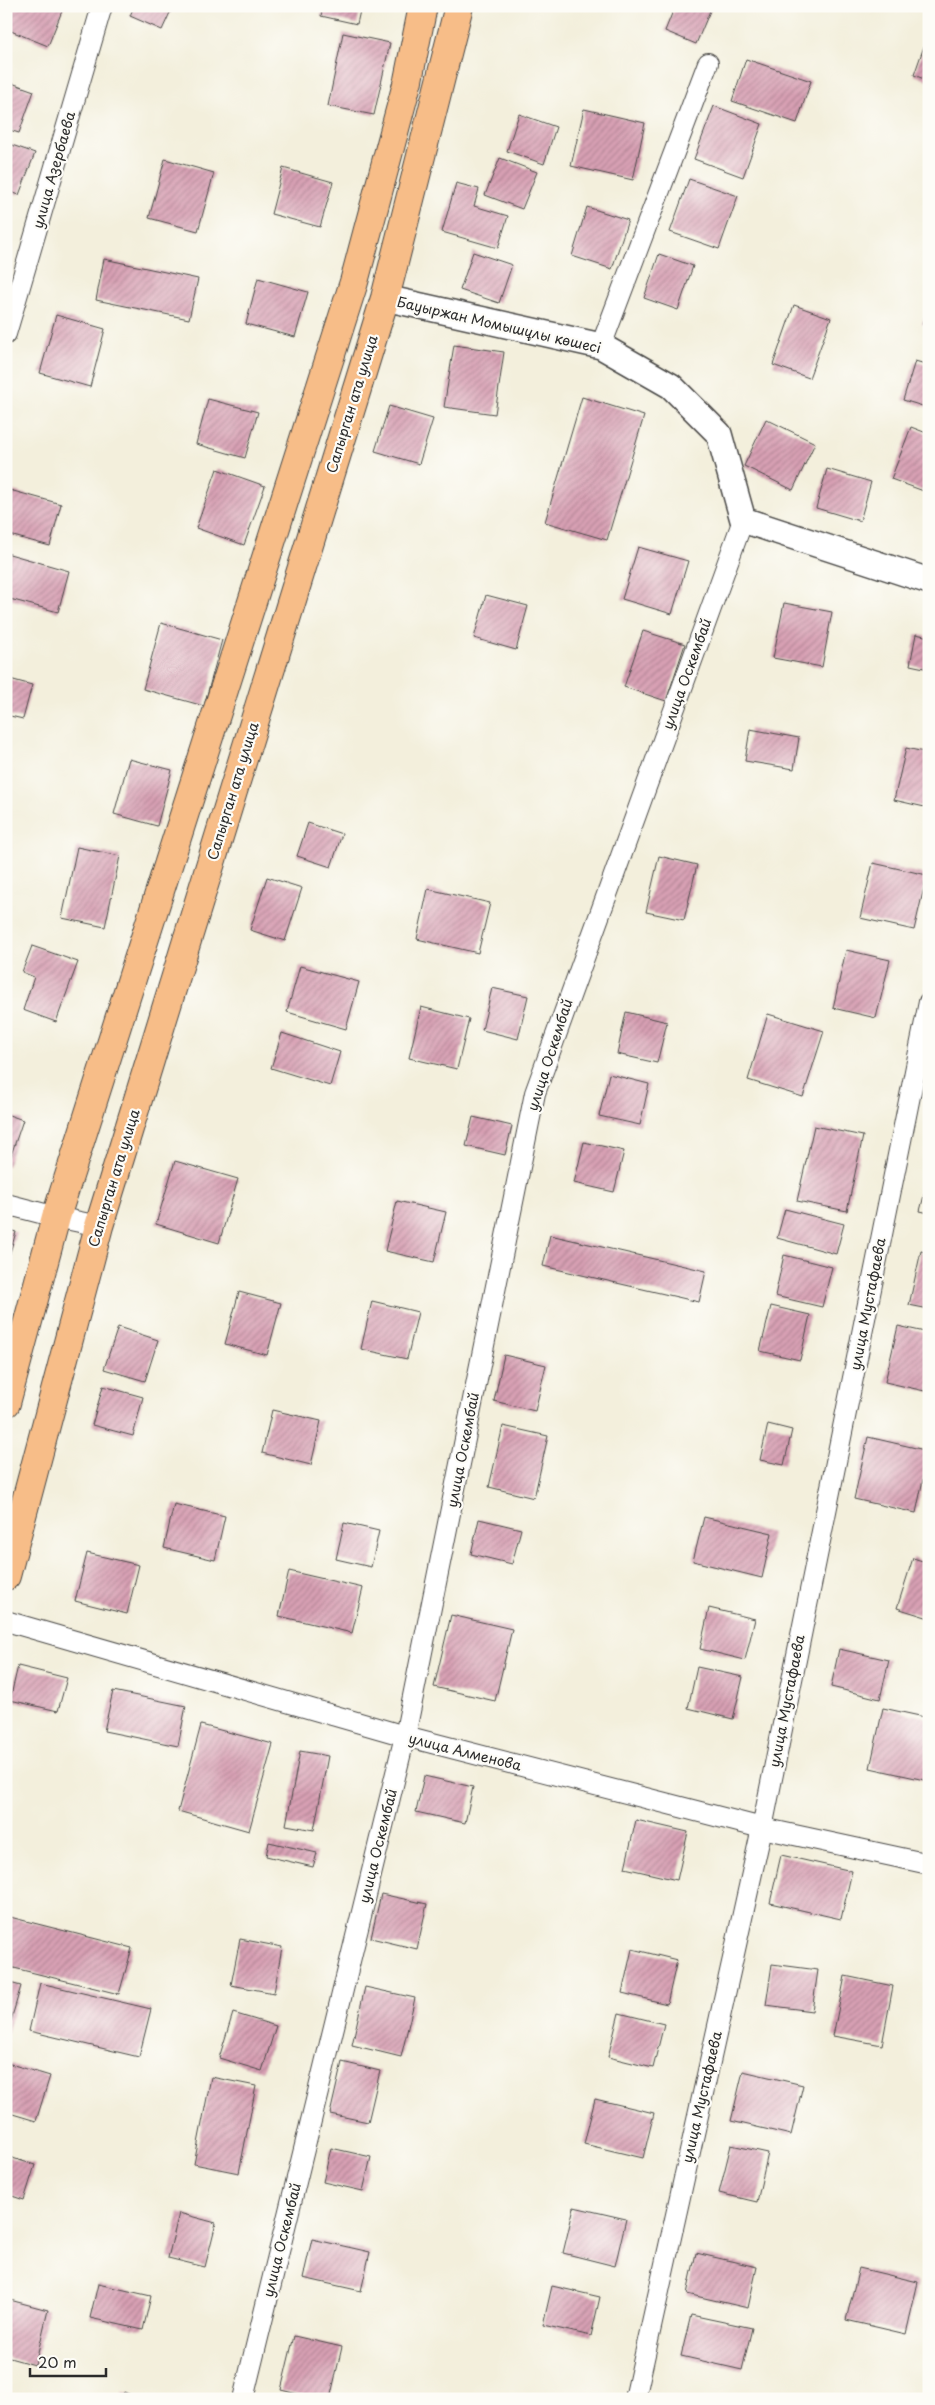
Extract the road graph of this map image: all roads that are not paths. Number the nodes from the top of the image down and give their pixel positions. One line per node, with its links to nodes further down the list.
1 (102, 6): 6 (street, улица Азербаева)
2 (423, 6): 12 (main road)
3 (459, 6): 5 (main road, Сапырган ата улица)
4 (708, 63): 7 (street)
5 (384, 298): 7 (street, Бауыржан Момышұлы көшесі); 13 (main road, Сапырган ата улица)
6 (6, 334)
7 (601, 346): 8 (street, Бауыржан Момышұлы көшесі)
8 (743, 520): 9 (street); 17 (street, улица Оскембай)
9 (929, 581)
10 (929, 1002): 18 (street, улица Мустафаева)
11 (6, 1204): 12 (street)
12 (56, 1218): 13 (street); 14 (main road)
13 (98, 1226): 15 (main road, Сапырган ата улица)
14 (6, 1403)
15 (6, 1576)
16 (6, 1621): 17 (street, улица Алменова)
17 (405, 1736): 18 (street, улица Алменова); 20 (street, улица Оскембай)
18 (762, 1828): 19 (street, улица Алменова); 21 (street, улица Мустафаева)
19 (929, 1864)
20 (243, 2399)
21 (635, 2399)

